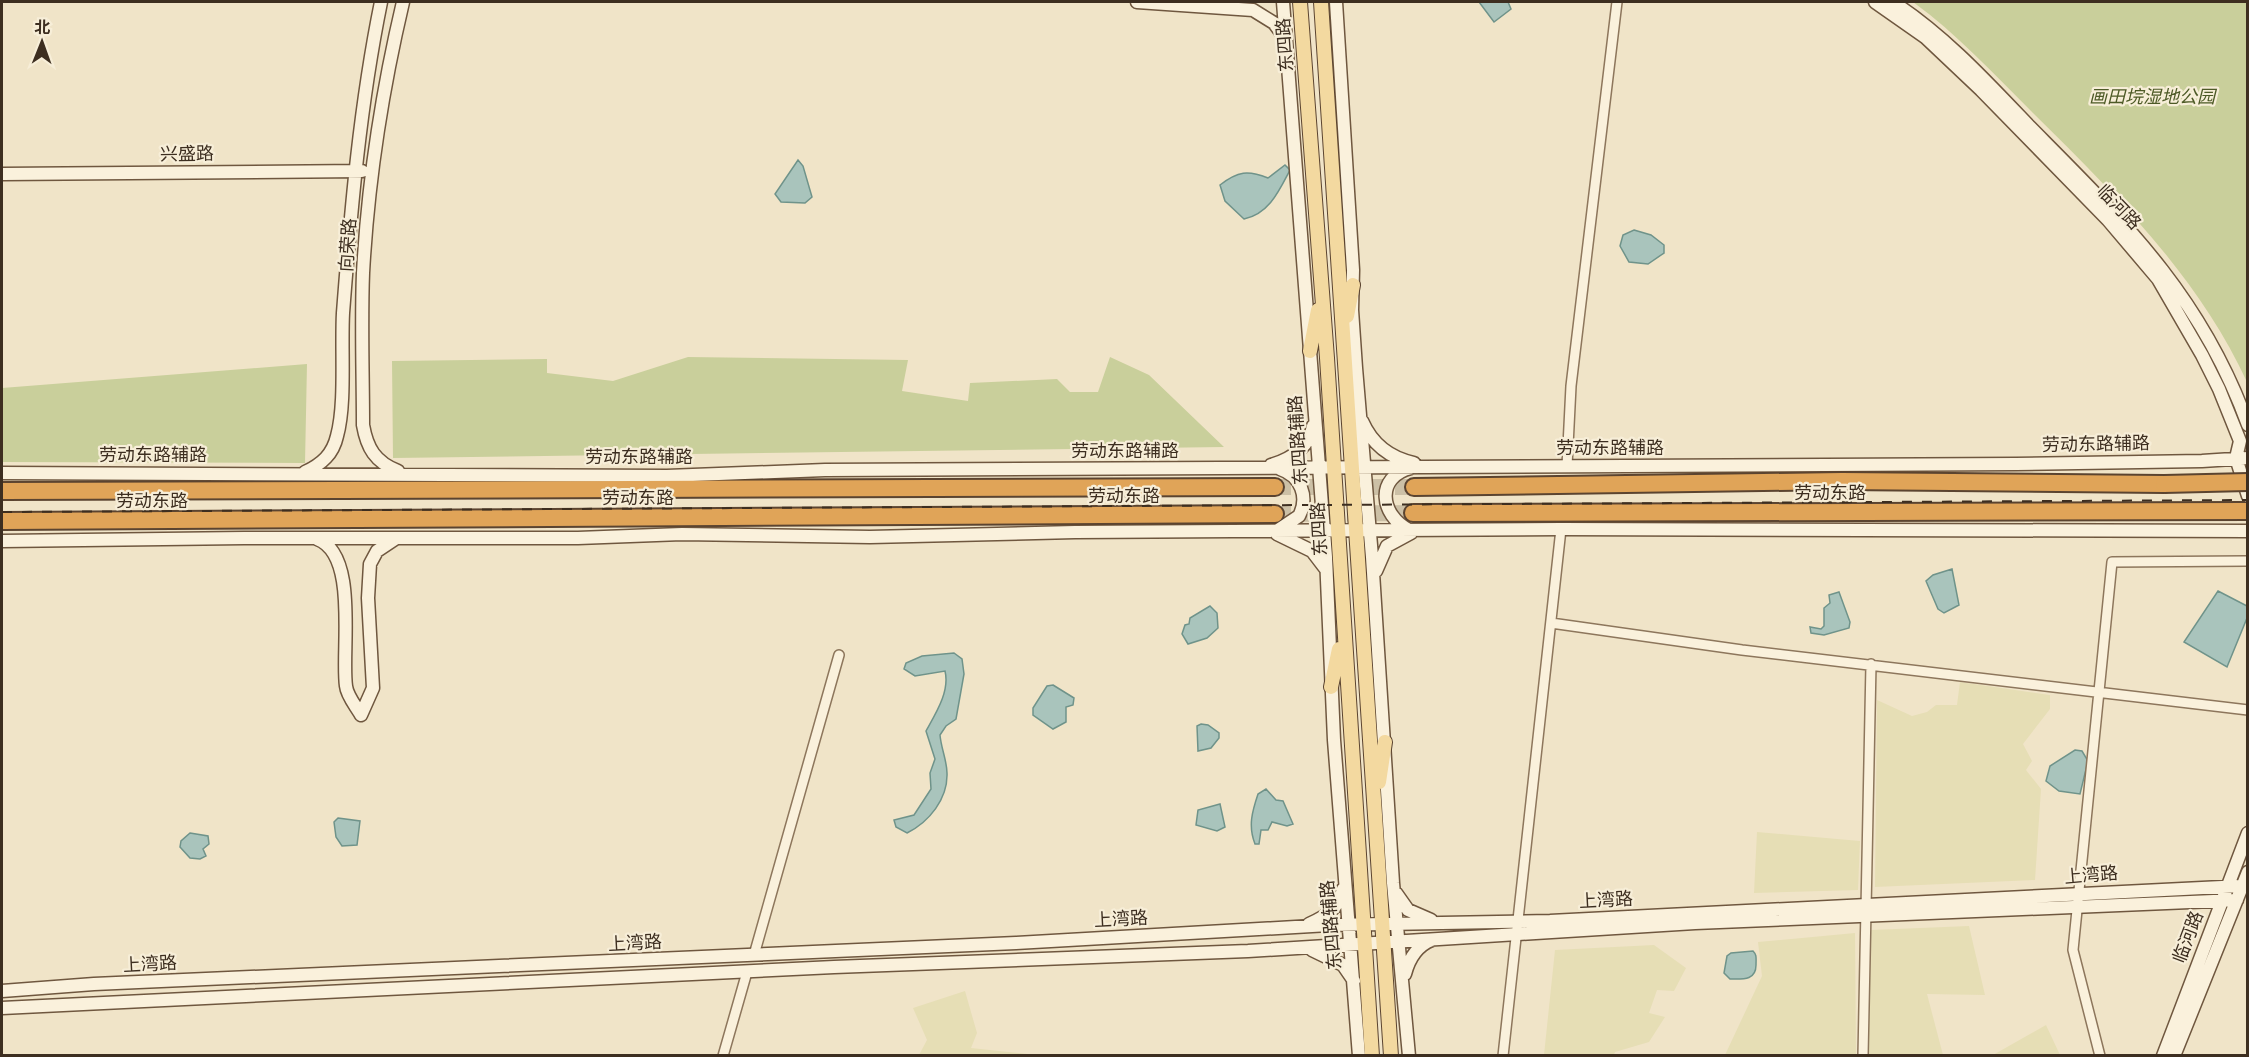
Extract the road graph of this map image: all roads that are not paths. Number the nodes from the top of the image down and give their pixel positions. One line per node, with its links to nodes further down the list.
1 (381, 2): 13 (main road, 向荣路)
2 (403, 2): 14 (main road, 向荣路)
3 (1137, 2): 11 (main road)
4 (1283, 2): 11 (main road, 东四路辅路)
5 (1300, 2): 17 (main road, 东四路)
6 (1321, 2): 18 (main road, 东四路)
7 (1336, 2): 16 (main road)
8 (1617, 2): 25 (street)
9 (1875, 2): 24 (main road, 临河路)
10 (1893, 2): 22 (main road, 临河路)
11 (1285, 38): 19 (main road, 东四路辅路)
12 (2, 174): 13 (main road, 兴盛路)
13 (355, 174): 14 (main road, 兴盛路); 15 (main road, 兴盛路); 35 (main road, 向荣路)
14 (372, 175): 33 (main road, 向荣路)
15 (2, 180)
16 (1353, 285): 18 (main road); 21 (main road)
17 (1321, 294): 19 (main road); 23 (main road, 东四路)
18 (1344, 339): 21 (main road, 东四路)
19 (1310, 351): 20 (main road, 东四路辅路)
20 (1315, 419): 28 (main road, 东四路辅路); 31 (main road)
21 (1354, 420): 23 (main road); 27 (main road); 30 (main road, 东四路)
22 (2247, 425)
23 (1331, 426): 29 (main road, 东四路)
24 (2242, 458): 25 (main road, 劳动东路辅路); 40 (main road, 临河路)
25 (1567, 466): 27 (main road, 劳动东路辅路)
26 (1415, 467): 27 (main road, 劳动东路辅路); 30 (main road, 劳动东路辅路); 46 (main road)
27 (1436, 467)
28 (1318, 468): 29 (main road, 劳动东路辅路); 32 (main road, 劳动东路辅路); 48 (main road, 东四路辅路)
29 (1334, 468): 30 (main road, 劳动东路辅路); 48 (main road, 东四路)
30 (1358, 468): 49 (main road, 东四路)
31 (1257, 469): 32 (main road, 劳动东路辅路); 33 (main road, 劳动东路辅路)
32 (1277, 469): 44 (main road)
33 (404, 473): 35 (main road, 劳动东路辅路)
34 (2, 474): 35 (main road, 劳动东路辅路)
35 (302, 474)
36 (2247, 482): 38 (highway, 劳动东路, bridge)
37 (1275, 487): 39 (highway, 劳动东路)
38 (1414, 487)
39 (2, 491)
40 (2247, 496)
41 (2247, 511): 42 (highway, 劳动东路)
42 (1413, 513)
43 (2, 521): 44 (highway, 劳动东路)
44 (1270, 526): 48 (main road); 52 (main road); 55 (main road)
45 (1561, 529): 47 (main road); 50 (main road); 58 (street)
46 (1409, 530): 47 (main road); 49 (main road)
47 (1424, 530): 56 (main road)
48 (1330, 531): 49 (main road); 55 (main road, 东四路辅路); 57 (main road, 东四路)
49 (1363, 531): 56 (main road); 66 (main road, 东四路)
50 (2247, 531)
51 (313, 538): 52 (main road); 52 (main road); 53 (main road)
52 (397, 539)
53 (2, 542)
54 (2246, 561): 63 (street)
55 (1327, 571): 57 (main road); 62 (main road, 东四路辅路)
56 (1374, 584): 65 (main road)
57 (1341, 606): 59 (main road, 东四路)
58 (1551, 623): 61 (street); 78 (street)
59 (1343, 629): 62 (main road); 83 (main road, 东四路)
60 (839, 655): 91 (street)
61 (1870, 664): 63 (street); 77 (street)
62 (1331, 687): 70 (main road, 东四路辅路)
63 (2098, 692): 64 (street); 74 (street)
64 (2247, 710)
65 (1385, 742): 66 (main road); 73 (main road)
66 (1375, 808): 68 (main road, 东四路)
67 (2247, 833): 72 (main road, 临河路)
68 (1378, 850): 73 (main road); 80 (main road, 东四路)
69 (2247, 872): 71 (main road, 临河路)
70 (1345, 876): 82 (main road, 东四路辅路); 84 (main road)
71 (2242, 886): 72 (main road, 上湾路); 76 (main road, 临河路)
72 (2228, 887): 74 (main road, 上湾路); 75 (main road, 临河路)
73 (1394, 888): 79 (main road); 81 (main road)
74 (2078, 900): 75 (main road, 上湾路); 77 (main road, 上湾路); 105 (street)
75 (2222, 900): 76 (main road, 上湾路); 106 (main road, 临河路)
76 (2236, 900): 107 (main road, 临河路)
77 (1867, 910): 78 (main road, 上湾路); 85 (main road, 上湾路); 104 (street)
78 (1518, 920): 79 (main road, 上湾路); 85 (street)
79 (1447, 922): 81 (main road, 上湾路)
80 (1383, 924): 81 (main road, 上湾路); 83 (main road, 上湾路); 88 (main road, 东四路)
81 (1397, 924): 87 (main road)
82 (1349, 925): 83 (main road, 上湾路); 84 (main road, 上湾路); 89 (main road, 东四路辅路)
83 (1364, 925): 89 (main road, 东四路)
84 (1298, 927): 91 (main road, 上湾路)
85 (1516, 934): 86 (main road, 上湾路); 103 (street)
86 (1438, 938): 87 (main road, 上湾路); 94 (main road)
87 (1399, 941): 88 (main road, 上湾路); 94 (main road)
88 (1383, 942): 89 (main road, 上湾路); 101 (main road, 东四路)
89 (1358, 944): 90 (main road, 上湾路); 93 (main road, 东四路辅路); 97 (main road, 东四路)
90 (1299, 948): 92 (main road, 上湾路); 93 (main road)
91 (754, 955): 95 (main road, 上湾路)
92 (747, 972): 96 (main road, 上湾路); 98 (street)
93 (1355, 982): 97 (main road); 99 (main road, 东四路辅路)
94 (1403, 987): 102 (main road)
95 (2, 991)
96 (2, 1008)
97 (1369, 1015): 100 (main road, 东四路)
98 (723, 1056)
99 (1359, 1056)
100 (1372, 1056)
101 (1391, 1056)
102 (1408, 1056)
103 (1503, 1056)
104 (1863, 1056)
105 (2100, 1056)
106 (2163, 1056)
107 (2174, 1056)

